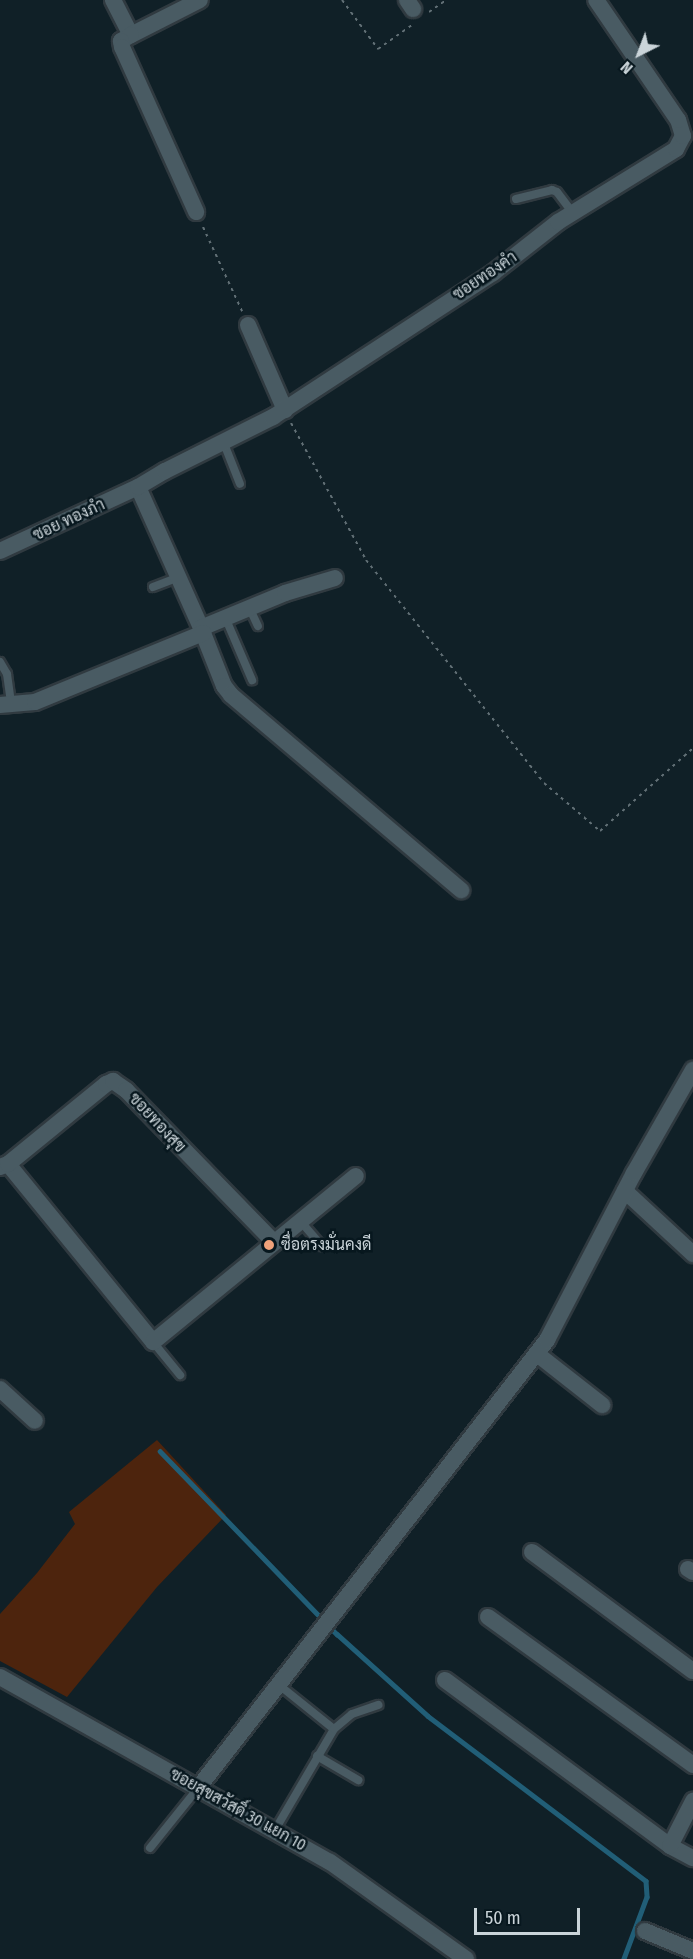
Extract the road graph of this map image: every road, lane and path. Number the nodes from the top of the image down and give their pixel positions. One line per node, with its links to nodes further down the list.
1 (113, 0): 7 (street)
2 (200, 0): 7 (street)
3 (342, 0): 6 (path)
4 (446, 0): 6 (path)
5 (596, 0): 10 (street, ซอยทองคำ)
6 (416, 11)
7 (131, 35): 9 (street)
8 (516, 199): 10 (lane)
9 (196, 213): 11 (path)
10 (573, 213): 12 (street, ซอยทองคำ)
11 (248, 325): 12 (street)
12 (281, 412): 13 (street, ซอยทองคำ); 27 (path)
13 (223, 441): 14 (lane); 15 (street, ซอยทองคำ)
14 (240, 484)
15 (138, 488): 16 (street, ซอย ทองภํา); 17 (street)
16 (0, 551)
17 (178, 578): 19 (lane); 23 (street)
18 (335, 578): 20 (street)
19 (153, 587)
20 (249, 607): 21 (street); 22 (lane)
21 (225, 617): 23 (street); 25 (lane)
22 (258, 626)
23 (202, 630): 26 (street); 28 (street)
24 (0, 663): 26 (lane)
25 (252, 680)
26 (5, 705)
27 (693, 748)
28 (461, 890)
29 (693, 1070): 32 (street)
30 (4, 1165): 34 (street, ซอยทองสุข); 37 (street)
31 (356, 1176): 33 (street)
32 (624, 1191): 36 (street); 38 (street)
33 (301, 1222): 34 (street); 35 (lane)
34 (274, 1242): 37 (street)
35 (322, 1246)
36 (693, 1254)
37 (153, 1342): 39 (lane)
38 (537, 1354): 41 (street); 48 (street)
39 (180, 1375)
40 (0, 1389): 42 (street)
41 (602, 1405)
42 (34, 1421)
43 (532, 1552): 45 (street)
44 (488, 1617): 52 (street)
45 (693, 1671)
46 (0, 1677): 54 (street, ซอยสุขสวัสดิ์ 30 แยก 10)
47 (445, 1680): 57 (street)
48 (279, 1685): 50 (lane); 54 (street)
49 (378, 1705): 50 (lane)
50 (334, 1730): 51 (lane)
51 (317, 1756): 53 (lane); 56 (lane)
52 (693, 1765)
53 (358, 1780)
54 (198, 1788): 56 (street, ซอยสุขสวัสดิ์ 30 แยก 10); 58 (lane)
55 (693, 1802): 57 (street)
56 (275, 1830): 62 (street, ซอยสุขสวัสดิ์ 30 แยก 10)
57 (670, 1846): 59 (street)
58 (150, 1848)
59 (693, 1858)
60 (645, 1931): 61 (street)
61 (693, 1951)
62 (466, 1959)

